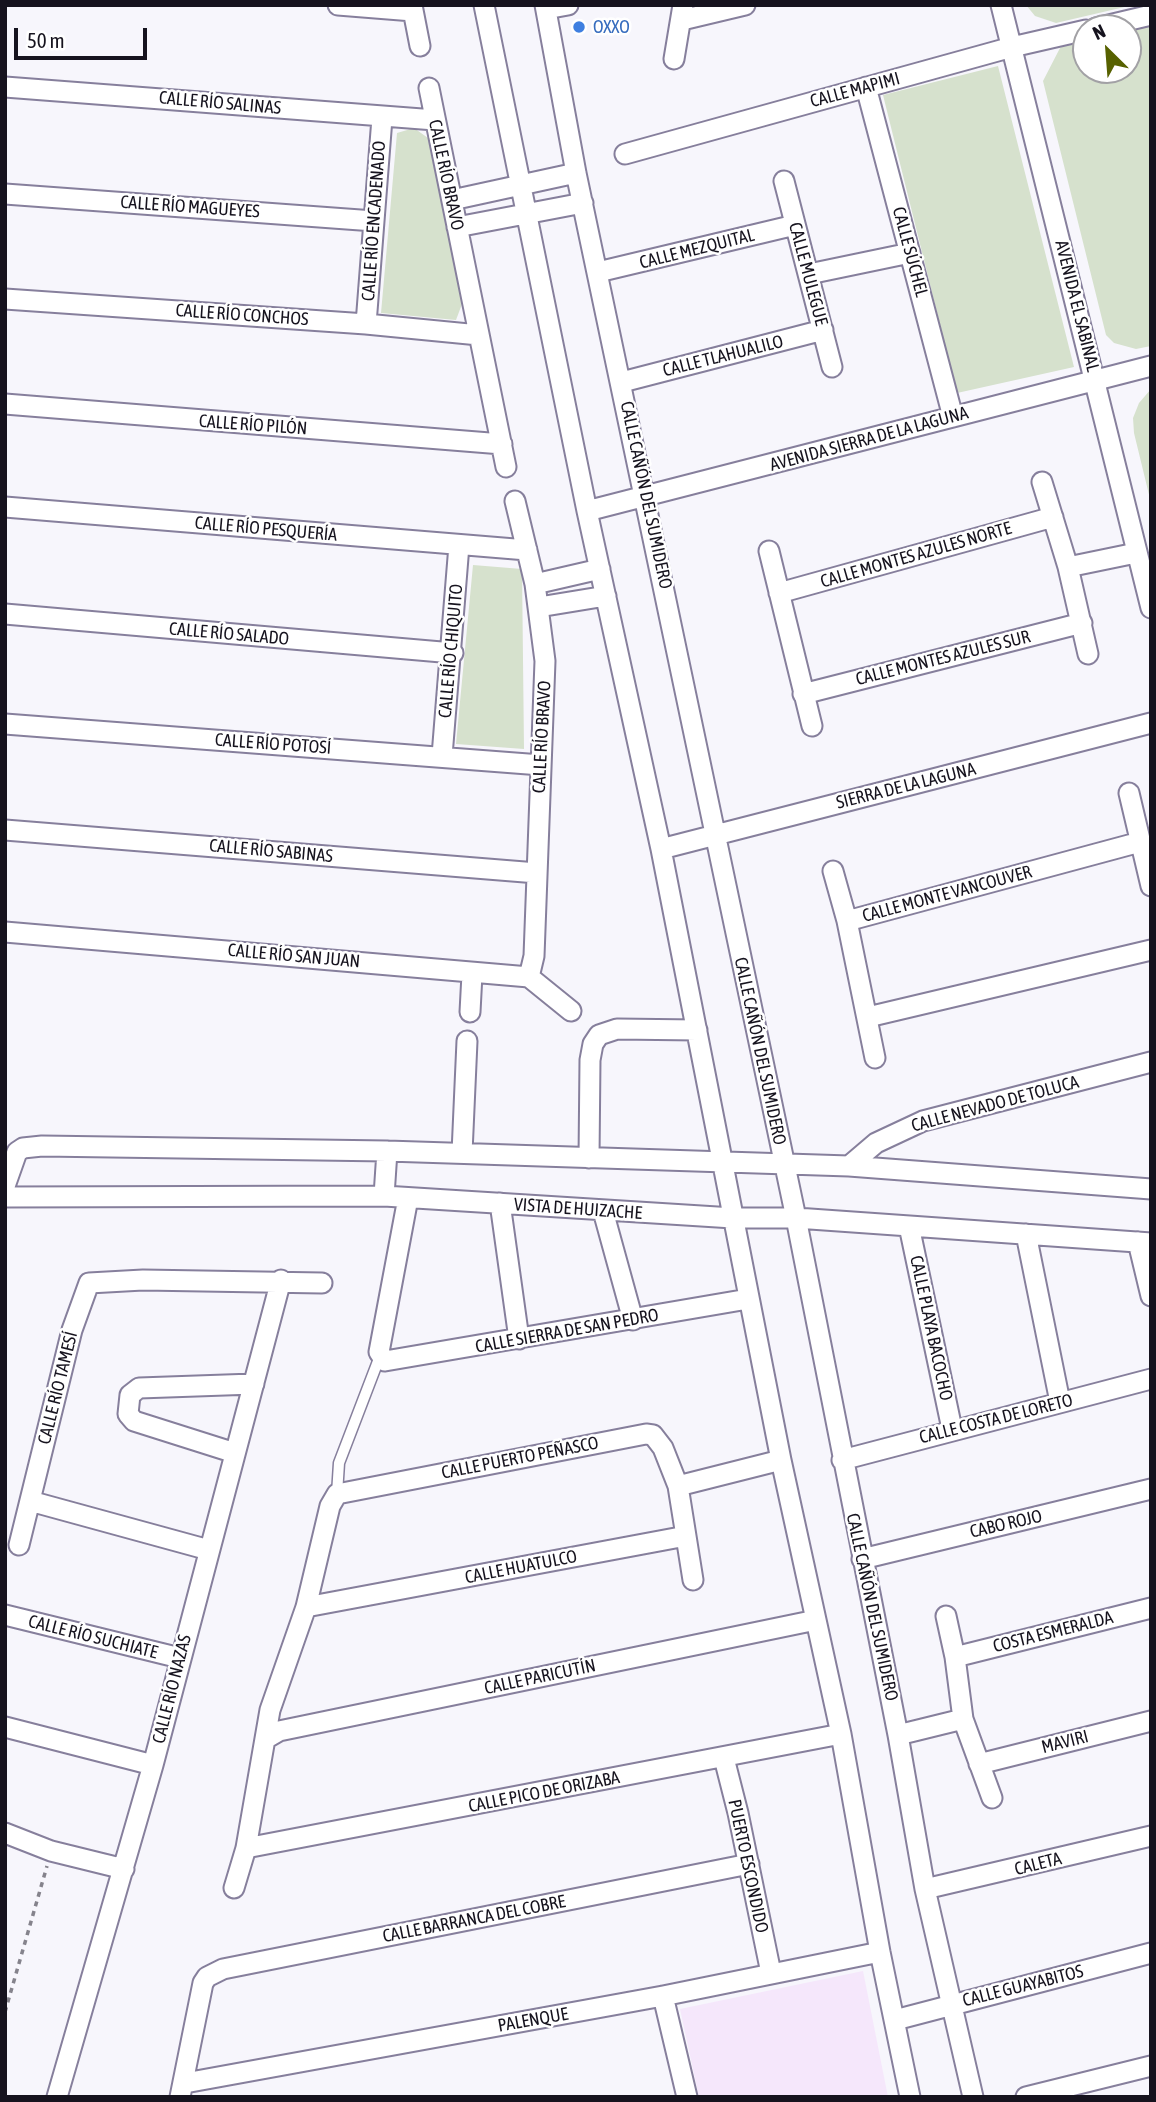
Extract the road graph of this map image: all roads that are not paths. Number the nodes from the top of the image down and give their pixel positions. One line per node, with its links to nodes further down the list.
1 (338, 5): 7 (street)
2 (484, 5): 21 (street)
3 (568, 5): 6 (street)
4 (745, 5): 8 (street)
5 (1001, 5): 11 (street, AVENIDA EL SABINAL)
6 (545, 7): 19 (street, CALLE CAÑÓN DEL SUMIDERO)
7 (412, 8): 10 (street)
8 (682, 13): 12 (street)
9 (1072, 33): 11 (street, CALLE MAPIMI)
10 (420, 47)
11 (1012, 47): 14 (street, CALLE MAPIMI); 38 (street, AVENIDA EL SABINAL)
12 (674, 59)
13 (5, 87): 16 (street, CALLE RÍO SALINAS)
14 (866, 87): 18 (street, CALLE MAPIMI); 29 (street, CALLE SÚCHEL)
15 (429, 88): 17 (street, CALLE RÍO BRAVO)
16 (382, 118): 17 (street, CALLE RÍO SALINAS); 26 (street, CALLE RÍO ENCADENADO)
17 (435, 120): 23 (street, CALLE RÍO BRAVO)
18 (625, 154)
19 (576, 173): 21 (street); 24 (street, CALLE CAÑÓN DEL SUMIDERO)
20 (784, 181): 27 (street, CALLE MULEGUE)
21 (519, 185): 23 (street); 25 (street)
22 (5, 194): 26 (street, CALLE RÍO MAGUEYES)
23 (452, 200): 28 (street, CALLE RÍO BRAVO)
24 (583, 203): 25 (street); 30 (street, CALLE CAÑÓN DEL SUMIDERO)
25 (526, 214): 28 (street); 48 (street)
26 (374, 221): 33 (street, CALLE RÍO ENCADENADO)
27 (795, 225): 30 (street, CALLE MEZQUITAL); 31 (street, CALLE MULEGUE)
28 (457, 227): 35 (street, CALLE RÍO BRAVO)
29 (910, 253): 31 (street); 41 (street, CALLE SÚCHEL)
30 (598, 272): 39 (street, CALLE CAÑÓN DEL SUMIDERO)
31 (809, 274): 34 (street, CALLE MULEGUE)
32 (5, 299): 33 (street, CALLE RÍO CONCHOS)
33 (366, 324): 35 (street, CALLE RÍO CONCHOS)
34 (823, 330): 37 (street, CALLE MULEGUE); 39 (street, CALLE TLAHUALILO)
35 (479, 335): 42 (street, CALLE RÍO BRAVO)
36 (1151, 366): 38 (street, AVENIDA SIERRA DE LA LAGUNA)
37 (832, 367)
38 (1096, 380): 41 (street, AVENIDA SIERRA DE LA LAGUNA); 53 (street, AVENIDA EL SABINAL)
39 (622, 382): 45 (street, CALLE CAÑÓN DEL SUMIDERO)
40 (5, 404): 42 (street, CALLE RÍO PILÓN)
41 (953, 417): 45 (street, AVENIDA SIERRA DE LA LAGUNA)
42 (502, 443): 43 (street, CALLE RÍO BRAVO)
43 (506, 467)
44 (1042, 481): 49 (street)
45 (646, 497): 48 (street, AVENIDA SIERRA DE LA LAGUNA); 73 (street, CALLE CAÑÓN DEL SUMIDERO)
46 (515, 500): 51 (street, CALLE RÍO BRAVO)
47 (5, 507): 50 (street, CALLE RÍO PESQUERÍA)
48 (587, 511): 55 (street)
49 (1054, 517): 54 (street); 57 (street, CALLE MONTES AZULES NORTE)
50 (459, 545): 51 (street, CALLE RÍO PESQUERÍA); 63 (street, CALLE RÍO CHIQUITO)
51 (527, 550): 56 (street, CALLE RÍO BRAVO)
52 (769, 551): 57 (street)
53 (1136, 553): 54 (street); 60 (street, AVENIDA EL SABINAL)
54 (1068, 567): 62 (street)
55 (600, 569): 56 (street); 58 (street)
56 (535, 584): 59 (street, CALLE RÍO BRAVO)
57 (779, 593): 65 (street)
58 (606, 596): 59 (street); 75 (street)
59 (539, 607): 70 (street, CALLE RÍO BRAVO)
60 (1151, 608)
61 (5, 614): 63 (street, CALLE RÍO SALADO)
62 (1082, 623): 64 (street); 65 (street, CALLE MONTES AZULES SUR)
63 (453, 653): 69 (street, CALLE RÍO CHIQUITO)
64 (1088, 654)
65 (803, 694): 68 (street)
66 (5, 723): 69 (street, CALLE RÍO POTOSÍ)
67 (1151, 723): 73 (street, SIERRA DE LA LAGUNA)
68 (812, 726)
69 (442, 757): 70 (street, CALLE RÍO POTOSÍ)
70 (541, 765): 77 (street, CALLE RÍO BRAVO)
71 (1129, 793): 74 (street)
72 (5, 830): 77 (street, CALLE RÍO SABINAS)
73 (716, 835): 75 (street, SIERRA DE LA LAGUNA); 95 (street, CALLE CAÑÓN DEL SUMIDERO)
74 (1140, 842): 78 (street); 79 (street, CALLE MONTE VANCOUVER)
75 (662, 849): 87 (street)
76 (833, 871): 79 (street)
77 (537, 873): 83 (street, CALLE RÍO BRAVO)
78 (1151, 886)
79 (847, 921): 86 (street, CALLE MONTE VANCOUVER)
80 (5, 932): 82 (street, CALLE RÍO SAN JUAN)
81 (1151, 950): 86 (street)
82 (472, 974): 83 (street, CALLE RÍO SAN JUAN); 85 (street)
83 (529, 977): 84 (street)
84 (571, 1011)
85 (470, 1013)
86 (868, 1017): 89 (street, CALLE MONTE VANCOUVER)
87 (697, 1030): 93 (street); 94 (street)
88 (467, 1041): 92 (street)
89 (875, 1058)
90 (1151, 1062): 96 (street, CALLE NEVADO DE TOLUCA)
91 (387, 1151): 92 (street); 97 (street); 99 (street)
92 (463, 1153): 93 (street)
93 (589, 1158): 94 (street)
94 (722, 1164): 95 (street); 104 (street)
95 (784, 1165): 96 (street); 105 (street, CALLE CAÑÓN DEL SUMIDERO)
96 (849, 1166): 98 (street)
97 (5, 1186)
98 (1151, 1189)
99 (384, 1196): 100 (street, VISTA DE HUIZACHE); 101 (street, VISTA DE HUIZACHE)
100 (5, 1197)
101 (408, 1198): 102 (street, VISTA DE HUIZACHE); 115 (street)
102 (500, 1203): 103 (street, VISTA DE HUIZACHE); 114 (street)
103 (603, 1211): 104 (street, VISTA DE HUIZACHE); 113 (street)
104 (733, 1218): 105 (street, VISTA DE HUIZACHE); 112 (street)
105 (796, 1218): 106 (street, VISTA DE HUIZACHE); 122 (street, CALLE CAÑÓN DEL SUMIDERO)
106 (909, 1226): 107 (street, VISTA DE HUIZACHE); 119 (street, CALLE PLAYA BACOCHO)
107 (1026, 1234): 108 (street, VISTA DE HUIZACHE); 118 (street)
108 (1144, 1243): 111 (street)
109 (281, 1280): 110 (street); 117 (street, CALLE RÍO NAZAS); 126 (street, CALLE RÍO TAMESÍ)
110 (322, 1283)
111 (1151, 1296)
112 (748, 1299): 113 (street, CALLE SIERRA DE SAN PEDRO); 121 (street)
113 (633, 1320): 114 (street, CALLE SIERRA DE SAN PEDRO)
114 (519, 1339): 115 (street, CALLE SIERRA DE SAN PEDRO)
115 (383, 1358): 125 (lane)
116 (1151, 1379): 118 (street, CALLE COSTA DE LORETO)
117 (254, 1384): 120 (street, CALLE RÍO NAZAS); 120 (street)
118 (1060, 1402): 119 (street, CALLE COSTA DE LORETO)
119 (952, 1429): 122 (street, CALLE COSTA DE LORETO)
120 (235, 1453): 129 (street, CALLE RÍO NAZAS)
121 (781, 1460): 123 (street); 136 (street)
122 (842, 1460): 130 (street, CALLE CAÑÓN DEL SUMIDERO)
123 (678, 1486): 125 (street, CALLE PUERTO PEÑASCO); 127 (street)
124 (1151, 1489): 130 (street, CABO ROJO)
125 (335, 1496): 132 (street)
126 (30, 1502): 128 (street); 129 (street)
127 (686, 1536): 131 (street); 132 (street, CALLE HUATULCO)
128 (19, 1545)
129 (209, 1550): 138 (street, CALLE RÍO NAZAS)
130 (862, 1559): 143 (street, CALLE CAÑÓN DEL SUMIDERO)
131 (693, 1580)
132 (306, 1607): 144 (street)
133 (1151, 1608): 137 (street, COSTA ESMERALDA)
134 (5, 1615): 138 (street, CALLE RÍO SUCHIATE)
135 (946, 1616): 137 (street)
136 (816, 1620): 142 (street); 144 (street, CALLE PARICUTÍN)
137 (955, 1657): 139 (street)
138 (180, 1658): 147 (street, CALLE RÍO NAZAS)
139 (963, 1719): 143 (street); 146 (street)
140 (1151, 1721): 146 (street, MAVIRI)
141 (5, 1727): 147 (street)
142 (841, 1734): 145 (street, CALLE PICO DE ORIZABA); 156 (street)
143 (898, 1735): 155 (street, CALLE CAÑÓN DEL SUMIDERO)
144 (267, 1738): 151 (street)
145 (724, 1758): 151 (street, CALLE PICO DE ORIZABA); 152 (street, PUERTO ESCONDIDO)
146 (979, 1764): 148 (street)
147 (153, 1765): 153 (street, CALLE RÍO NAZAS)
148 (992, 1798)
149 (5, 1833): 153 (street)
150 (1151, 1836): 155 (street, CALETA)
151 (246, 1848): 154 (street)
152 (749, 1864): 158 (street, PUERTO ESCONDIDO); 163 (street, CALLE BARRANCA DEL COBRE)
153 (124, 1869): 164 (street, CALLE RÍO NAZAS)
154 (234, 1888)
155 (925, 1889): 160 (street, CALLE CAÑÓN DEL SUMIDERO)
156 (880, 1952): 158 (street, PALENQUE); 161 (street)
157 (1151, 1953): 160 (street, CALLE GUAYABITOS)
158 (771, 1973): 159 (street, PALENQUE)
159 (663, 1996): 163 (street, PALENQUE); 165 (street)
160 (950, 2004): 161 (street, CALLE GUAYABITOS); 167 (street, CALLE CAÑÓN DEL SUMIDERO)
161 (895, 2020): 166 (street)
162 (1151, 2066): 168 (street)
163 (183, 2090)
164 (57, 2097)
165 (687, 2097)
166 (910, 2097)
167 (973, 2097)
168 (1026, 2097)

